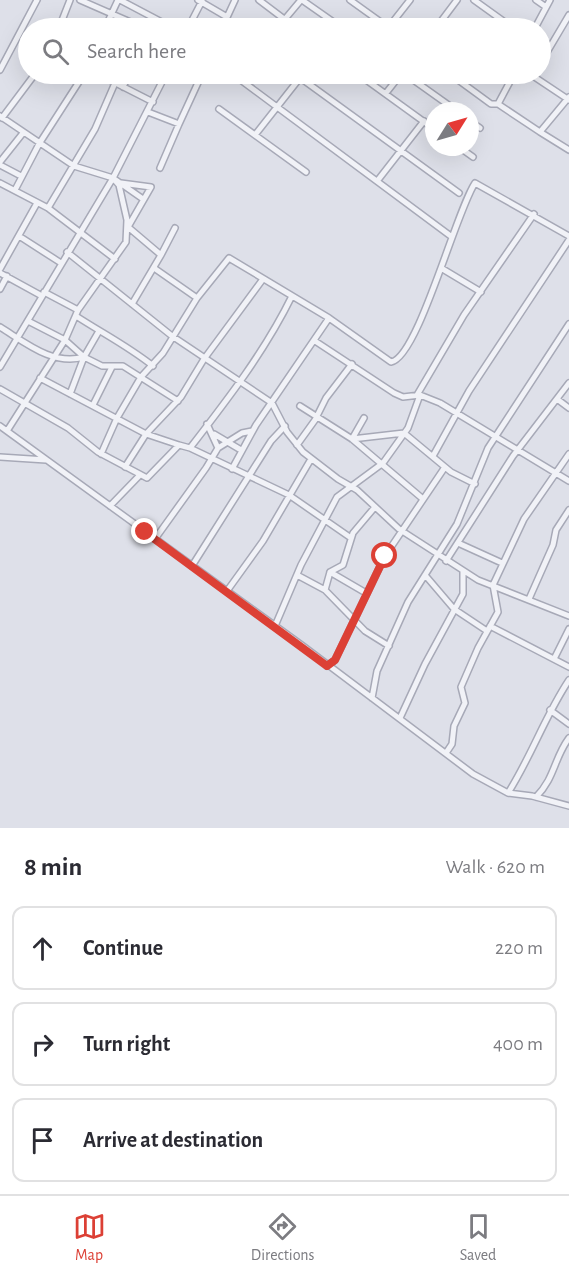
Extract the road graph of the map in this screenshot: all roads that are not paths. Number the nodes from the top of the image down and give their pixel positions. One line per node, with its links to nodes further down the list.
1 (37, 0): 19 (street)
2 (70, 0): 20 (street)
3 (80, 0): 16 (street)
4 (119, 0): 16 (street); 23 (street)
5 (235, 0): 18 (street)
6 (259, 0): 25 (street)
7 (302, 0): 26 (street); 27 (street)
8 (350, 0): 28 (street)
9 (410, 0): 29 (street)
10 (457, 0): 30 (street)
11 (474, 0): 31 (street)
12 (536, 0): 15 (street)
13 (550, 0): 15 (street)
14 (201, 1): 18 (street); 24 (street)
15 (546, 7): 32 (street)
16 (111, 14): 21 (street); 22 (street)
17 (569, 15): 34 (street)
18 (227, 17)
19 (27, 18)
20 (63, 18)
21 (109, 18)
22 (120, 18)
23 (154, 18)
24 (193, 18)
25 (284, 18)
26 (286, 18)
27 (328, 18)
28 (374, 18)
29 (396, 18)
30 (444, 18)
31 (499, 18)
32 (540, 18)
33 (18, 36): 35 (street)
34 (551, 45)
35 (0, 70)
36 (26, 84): 61 (street)
37 (78, 84): 67 (street)
38 (115, 84): 71 (street)
39 (117, 84): 52 (street)
40 (124, 84): 52 (street)
41 (161, 84): 55 (street)
42 (197, 84): 63 (street)
43 (246, 84): 58 (street)
44 (293, 84): 58 (street)
45 (311, 84): 69 (street)
46 (373, 84): 53 (street)
47 (394, 84): 53 (street)
48 (417, 84): 56 (street)
49 (464, 84): 57 (street)
50 (509, 84): 57 (street)
51 (546, 84): 54 (street)
52 (123, 87): 55 (street)
53 (386, 93): 62 (street)
54 (569, 99): 64 (street)
55 (153, 102): 60 (street)
56 (443, 102)
57 (498, 104): 64 (street)
58 (278, 107): 66 (street); 76 (street)
59 (219, 109): 66 (street)
60 (147, 112): 63 (street); 75 (street)
61 (1, 117): 65 (street)
62 (424, 122): 69 (street)
63 (179, 124): 72 (street)
64 (540, 132): 68 (street)
65 (23, 133): 67 (street); 70 (street)
66 (255, 135): 73 (street)
67 (39, 144): 71 (street); 74 (street)
68 (569, 150)
69 (401, 151): 76 (street); 80 (street)
70 (0, 163): 74 (street)
71 (74, 166): 75 (street); 83 (street)
72 (160, 168)
73 (306, 172)
74 (21, 176): 79 (street)
75 (113, 178): 78 (street); 85 (street); 87 (street)
76 (378, 180): 89 (street)
77 (0, 183): 79 (street)
78 (122, 183): 81 (street); 81 (street)
79 (15, 190): 82 (street)
80 (459, 193)
81 (143, 199): 85 (street)
82 (38, 202): 83 (street); 88 (street)
83 (48, 208): 87 (street)
84 (534, 214): 89 (street); 90 (street); 102 (street)
85 (128, 227): 92 (street); 93 (street)
86 (175, 228): 92 (street)
87 (79, 234): 91 (street); 93 (street)
88 (19, 236): 94 (street); 97 (street)
89 (452, 237): 96 (street)
90 (569, 238): 138 (street)
91 (67, 252): 94 (street); 99 (street)
92 (161, 255): 95 (street)
93 (115, 259): 99 (street)
94 (61, 263): 103 (street)
95 (154, 268): 105 (street); 106 (street)
96 (441, 268): 102 (street); 108 (street)
97 (0, 271): 98 (street)
98 (7, 276): 101 (street); 103 (street)
99 (100, 278): 106 (street); 107 (street)
100 (263, 279): 104 (street); 105 (street); 119 (street)
101 (0, 289)
102 (482, 292): 130 (street)
103 (43, 294): 107 (street); 109 (street)
104 (292, 296): 108 (street); 126 (street)
105 (197, 298): 113 (street)
106 (132, 304): 113 (street)
107 (77, 313): 112 (street); 115 (street)
108 (329, 318): 116 (street)
109 (28, 321): 114 (street); 115 (street)
110 (569, 324): 150 (street)
111 (0, 327): 114 (street)
112 (99, 331): 117 (street); 121 (street)
113 (172, 336): 119 (street); 121 (street)
114 (17, 338): 118 (street); 122 (street)
115 (65, 340): 117 (street); 118 (street)
116 (315, 341): 120 (street); 134 (street)
117 (84, 357): 118 (street); 123 (street); 129 (street)
118 (53, 358): 125 (street)
119 (204, 359): 126 (street); 132 (street)
120 (352, 364): 130 (street); 139 (street)
121 (153, 366): 124 (street)
122 (0, 367)
123 (112, 367): 124 (street); 135 (street)
124 (141, 377): 132 (street); 140 (street)
125 (40, 378): 129 (street); 133 (street)
126 (241, 382): 134 (street); 142 (street)
127 (569, 383): 131 (street)
128 (0, 389): 133 (street)
129 (70, 394): 135 (street)
130 (418, 395): 138 (street); 148 (street)
131 (557, 399): 137 (street); 157 (street)
132 (178, 401): 149 (street)
133 (25, 403): 145 (street); 159 (street)
134 (272, 403): 144 (street); 146 (street)
135 (93, 405): 140 (street)
136 (300, 406): 139 (street)
137 (569, 408)
138 (458, 414): 150 (street); 161 (street)
139 (317, 415): 151 (street); 154 (street)
140 (117, 418): 149 (street); 159 (street)
141 (364, 418): 151 (street)
142 (207, 424): 147 (street); 155 (street)
143 (0, 426): 145 (street)
144 (285, 426): 154 (street); 171 (street)
145 (7, 431): 165 (street)
146 (252, 431): 152 (street); 158 (street)
147 (211, 432): 152 (street); 156 (street)
148 (404, 433): 151 (street); 161 (street); 166 (street)
149 (146, 434): 153 (street); 167 (street)
150 (495, 437): 157 (street); 174 (street)
151 (352, 439): 166 (street)
152 (226, 442): 156 (street); 158 (street)
153 (179, 445): 155 (street); 172 (street)
154 (297, 445): 164 (street)
155 (190, 448): 163 (street)
156 (218, 448): 163 (street)
157 (518, 449): 170 (street); 185 (street)
158 (240, 450): 169 (street)
159 (101, 454): 167 (street)
160 (569, 454): 170 (street)
161 (433, 456): 168 (street)
162 (0, 458): 165 (street)
163 (211, 459): 169 (street); 184 (street)
164 (310, 459): 175 (street); 176 (street)
165 (47, 460): 178 (street)
166 (382, 465): 175 (street); 177 (street)
167 (125, 467): 172 (street)
168 (445, 467): 174 (street); 177 (street)
169 (232, 469): 171 (street)
170 (556, 472): 173 (street); 188 (street)
171 (250, 475): 176 (street); 189 (street)
172 (139, 476): 178 (street)
173 (569, 481)
174 (475, 484): 186 (street)
175 (352, 487): 179 (street); 181 (street)
176 (289, 495): 181 (street); 196 (street)
177 (423, 499): 182 (street)
178 (110, 506): 184 (street)
179 (375, 507): 182 (street); 183 (street)
180 (569, 510): 198 (street)
181 (325, 519): 183 (street); 192 (street)
182 (402, 531): 186 (street); 197 (street)
183 (351, 538): 190 (street)
184 (155, 539): 189 (street)
185 (458, 543): 187 (street); 188 (street)
186 (438, 555): 187 (street); 193 (street)
187 (446, 561): 191 (street)
188 (502, 563): 194 (street)
189 (192, 566): 196 (street)
190 (330, 572): 195 (street); 197 (street)
191 (463, 572): 194 (street); 199 (street)
192 (297, 575): 195 (street); 202 (street)
193 (425, 575): 199 (street); 205 (street)
194 (493, 585): 198 (street); 203 (street)
195 (325, 590): 201 (street)
196 (227, 591): 202 (street)
197 (366, 594): 201 (street)
198 (529, 599): 200 (street)
199 (454, 609): 203 (street); 212 (street)
200 (569, 616)
201 (353, 621): 205 (street); 207 (street)
202 (275, 626): 207 (street)
203 (488, 629): 206 (street); 215 (street)
204 (569, 629): 206 (street)
205 (389, 646): 210 (street)
206 (554, 659): 208 (street)
207 (327, 666): 210 (street)
208 (569, 668)
209 (569, 680): 211 (street)
210 (372, 698): 212 (street)
211 (550, 710): 213 (street); 216 (street)
212 (400, 718): 215 (street)
213 (569, 724)
214 (569, 738): 217 (street)
215 (446, 753): 216 (street)
216 (508, 793): 217 (street)
217 (536, 797): 218 (street)
218 (569, 806)

